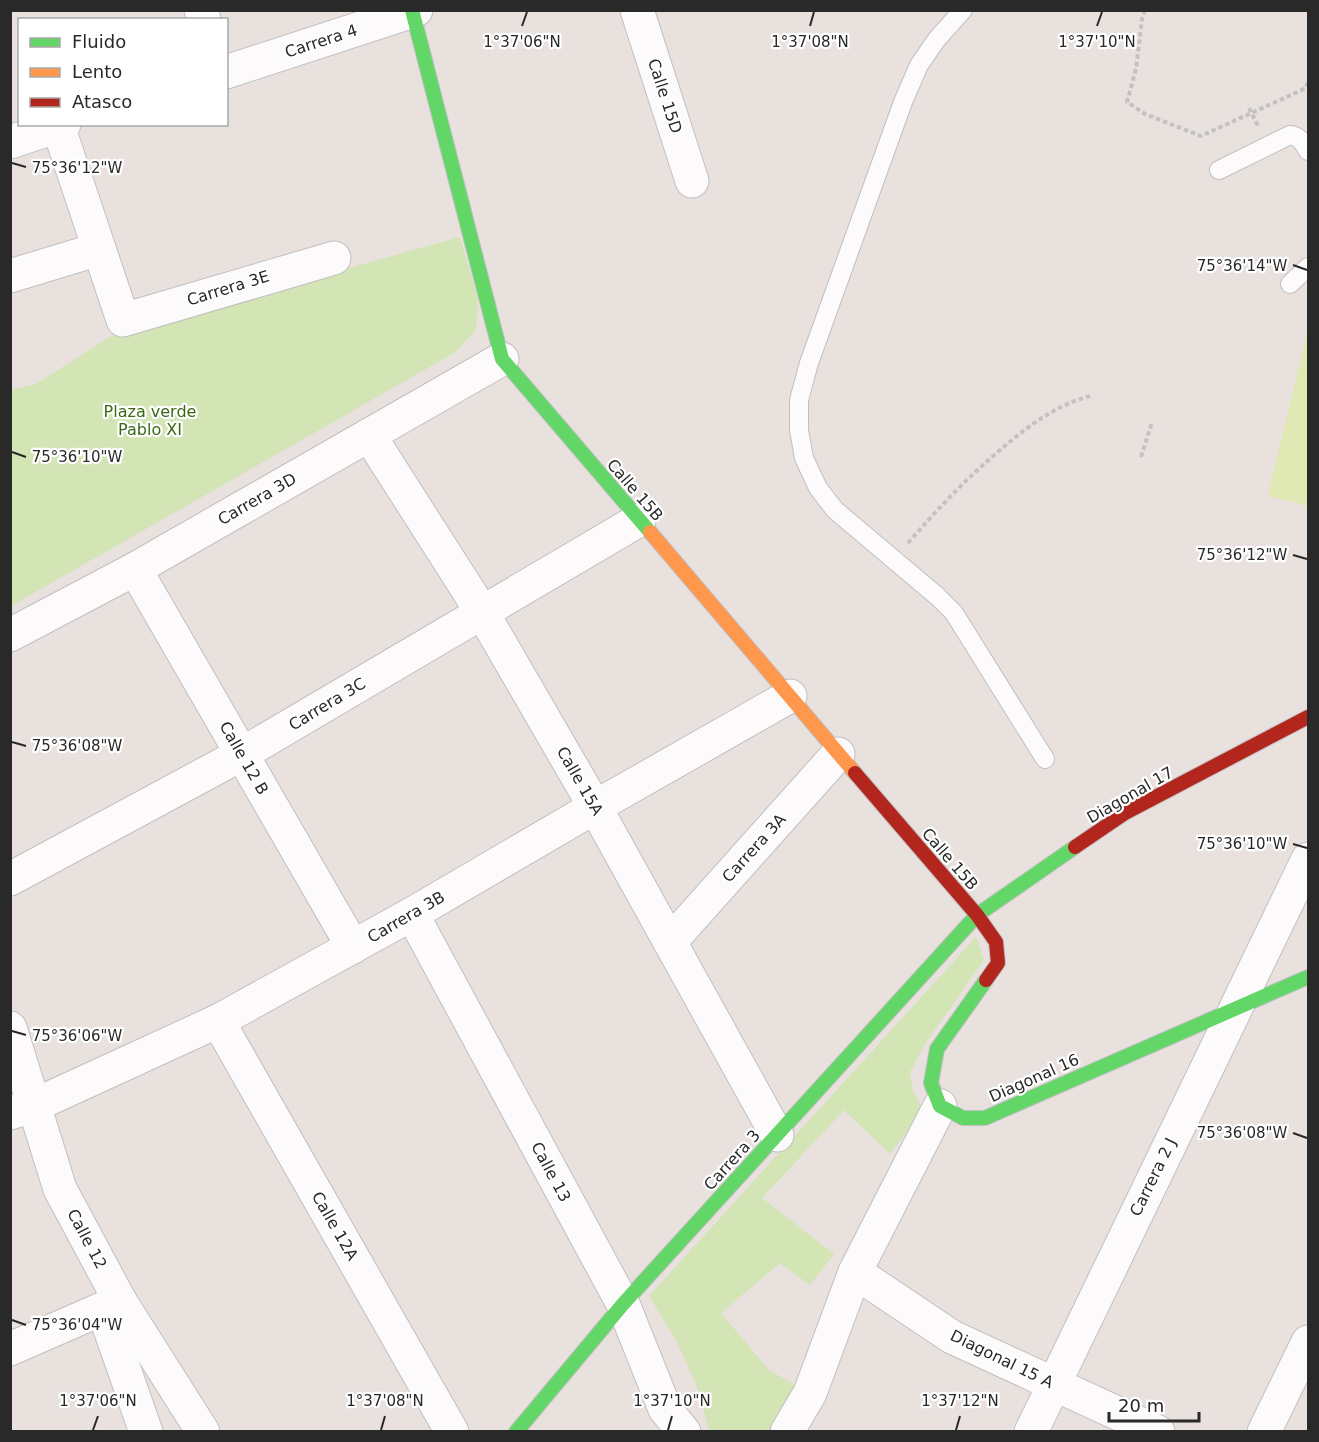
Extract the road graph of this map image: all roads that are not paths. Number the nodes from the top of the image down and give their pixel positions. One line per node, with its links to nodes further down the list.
1 (963, 10): 26 (lane)
2 (413, 11): 4 (street, Carrera 4); 16 (street, Calle 15B)
3 (640, 11): 10 (street, Calle 15D)
4 (228, 71)
5 (58, 126): 7 (street)
6 (61, 126): 11 (street)
7 (10, 142)
8 (1308, 151): 9 (lane)
9 (1219, 170)
10 (692, 181)
11 (99, 249): 12 (street, Carrera 3E); 14 (street)
12 (334, 258)
13 (1308, 267): 15 (lane)
14 (10, 276)
15 (1290, 284)
16 (502, 359): 17 (street, Carrera 3D); 18 (street, Calle 15B)
17 (369, 435): 19 (street, Carrera 3D); 20 (street, Calle 15A)
18 (639, 520): 20 (street, Carrera 3C); 22 (street, Calle 15B)
19 (135, 569): 21 (street, Carrera 3D); 24 (street, Calle 12 B)
20 (482, 612): 24 (street, Carrera 3C); 27 (street, Calle 15A)
21 (10, 635)
22 (790, 696): 25 (street, Calle 15B); 27 (street, Carrera 3B)
23 (1308, 717): 31 (street, Diagonal 17)
24 (242, 754): 29 (street, Carrera 3C); 33 (street, Calle 12 B)
25 (838, 754): 31 (street, Calle 15B); 32 (street, Carrera 3A)
26 (1045, 759)
27 (594, 807): 30 (street, Carrera 3B); 32 (street, Calle 15A)
28 (1308, 859): 35 (street, Carrera 2 J)
29 (10, 879)
30 (412, 914): 33 (street, Carrera 3B); 42 (street, Calle 13)
31 (977, 915): 38 (street); 40 (street, Carrera 3)
32 (670, 942): 40 (street, Calle 15A)
33 (353, 947): 36 (street, Carrera 3B)
34 (1308, 977): 35 (street, Diagonal 16)
35 (1236, 1007): 38 (street, Diagonal 16); 46 (street, Carrera 2 J)
36 (218, 1022): 39 (street, Carrera 3B); 49 (street, Calle 12A)
37 (10, 1028): 39 (street, Calle 12)
38 (940, 1106): 41 (street)
39 (23, 1109): 43 (street, Calle 12)
40 (777, 1136): 42 (street, Carrera 3)
41 (855, 1272): 46 (street, Diagonal 15 A); 52 (street)
42 (623, 1304): 50 (street, Carrera 3); 51 (street, Calle 13)
43 (112, 1305): 45 (street); 47 (street); 48 (street, Calle 12)
44 (1308, 1342): 55 (street)
45 (10, 1349)
46 (1053, 1384): 53 (street, Carrera 2 J); 54 (street, Diagonal 15 A)
47 (146, 1431)
48 (203, 1431)
49 (452, 1431)
50 (516, 1431)
51 (684, 1431)
52 (787, 1431)
53 (1031, 1431)
54 (1158, 1431)
55 (1264, 1431)

